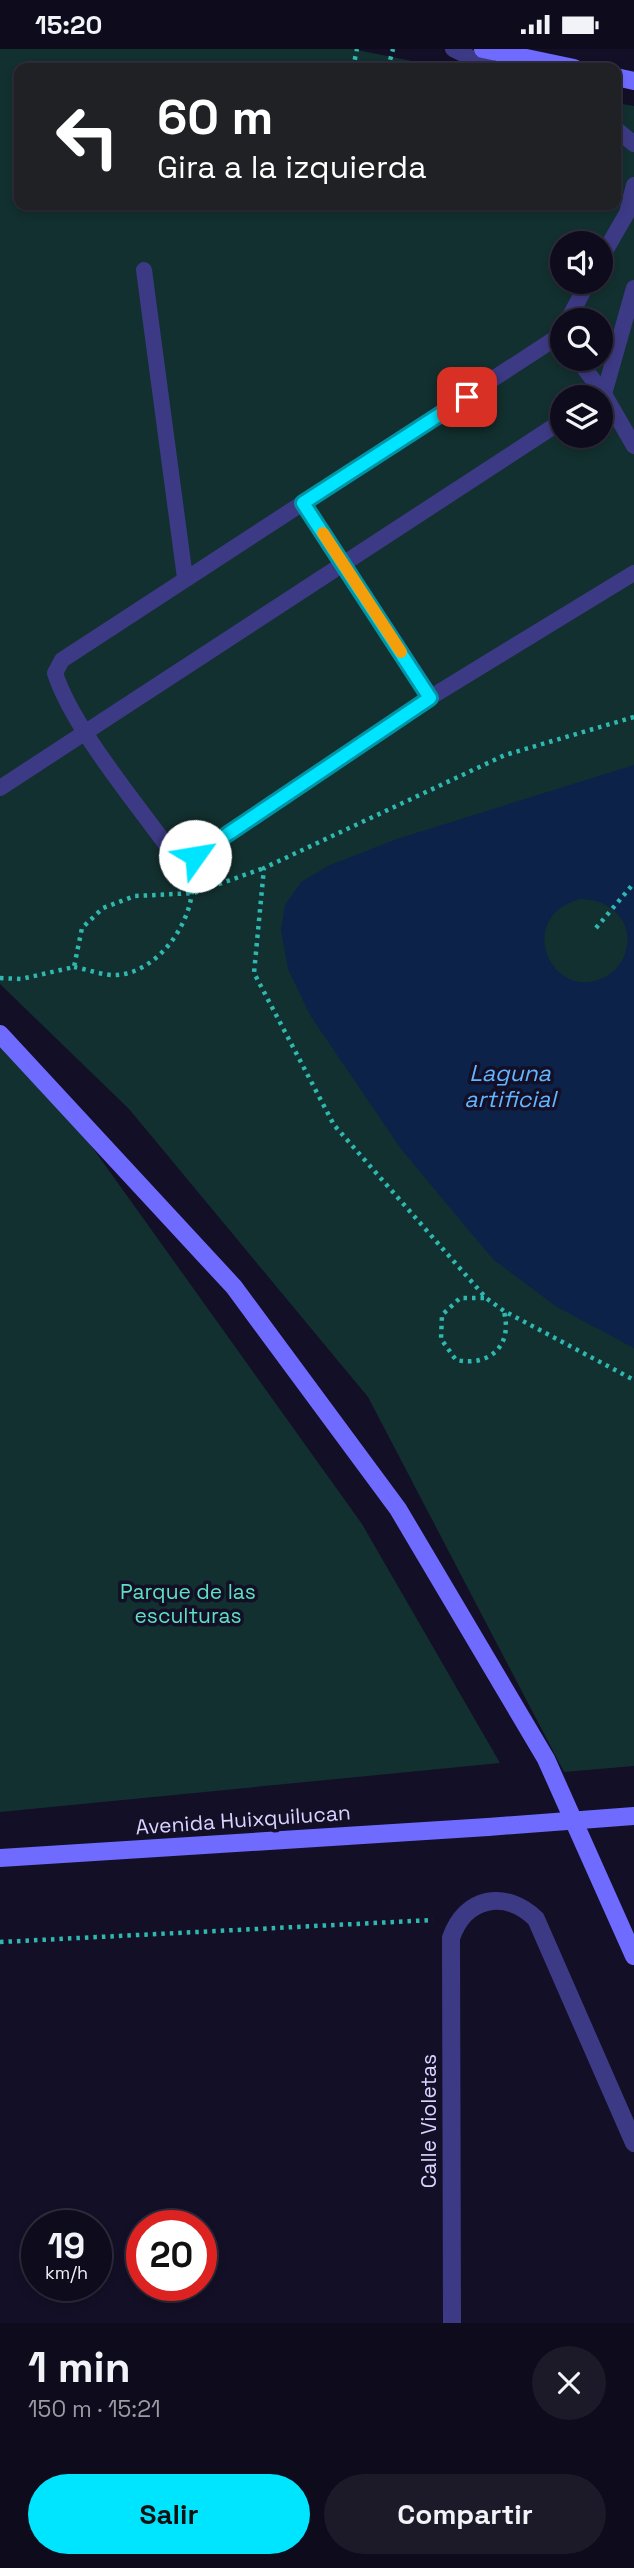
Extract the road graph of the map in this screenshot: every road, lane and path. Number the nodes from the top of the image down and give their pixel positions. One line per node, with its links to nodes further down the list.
1 (453, 49): 4 (lane)
2 (483, 49): 3 (main road)
3 (523, 54): 5 (main road)
4 (482, 63)
5 (556, 63)
6 (634, 185): 7 (lane)
7 (620, 225): 8 (lane); 9 (lane)
8 (634, 236)
9 (613, 237)
10 (144, 270): 20 (lane)
11 (634, 288): 13 (lane)
12 (550, 343): 17 (lane)
13 (604, 385)
14 (613, 414): 16 (lane)
15 (550, 429): 18 (lane)
16 (634, 446)
17 (303, 503): 18 (lane); 20 (lane)
18 (343, 564): 21 (lane); 23 (lane)
19 (634, 573): 21 (lane)
20 (185, 578): 23 (lane)
21 (430, 698): 23 (lane)
22 (634, 717): 25 (path)
23 (87, 731): 24 (lane)
24 (0, 788)
25 (264, 868): 27 (path); 32 (path)
26 (634, 883): 28 (path)
27 (194, 893): 29 (path); 29 (path)
28 (596, 928)
29 (74, 967): 30 (path)
30 (0, 978)
31 (0, 1034): 39 (main road)
32 (486, 1298): 33 (path); 33 (path)
33 (504, 1311): 34 (path)
34 (634, 1380)
35 (634, 1816): 36 (main road, Avenida Huixquilucan, bridge)
36 (0, 1858)
37 (458, 1919): 38 (path); 40 (street); 41 (street, Calle Violetas)
38 (0, 1942)
39 (634, 1956)
40 (634, 2143)
41 (453, 2323)

